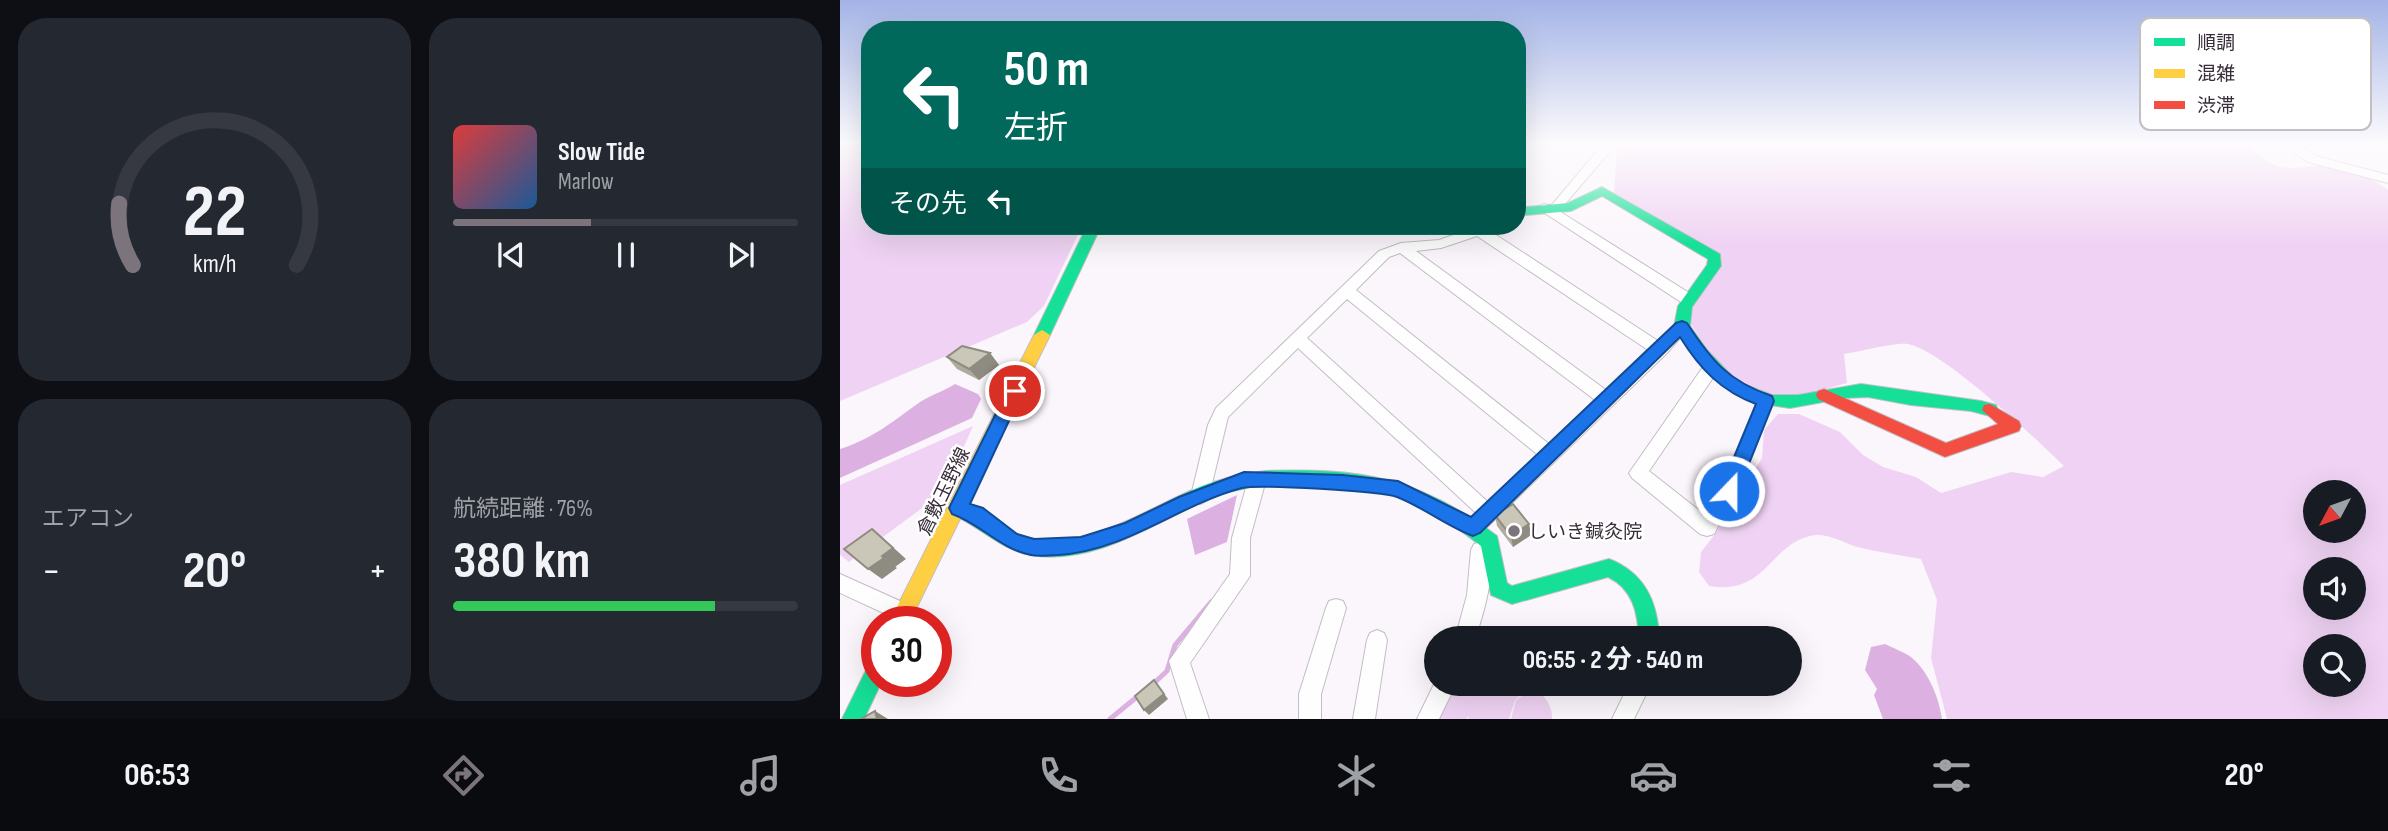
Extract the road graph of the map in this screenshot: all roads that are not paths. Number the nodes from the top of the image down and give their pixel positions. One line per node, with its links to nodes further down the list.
1 (1578, 177): 2 (street)
2 (1550, 208): 3 (street); 9 (street); 9 (street)
3 (1526, 211)
4 (1090, 235): 20 (street, 倉敷玉野線)
5 (1468, 235): 7 (street)
6 (1495, 235): 12 (street)
7 (1401, 247): 8 (street); 15 (street)
8 (1346, 290): 11 (street); 17 (street)
9 (1689, 300): 10 (street)
10 (1682, 327): 12 (street); 13 (street)
11 (1297, 338): 19 (street); 21 (street)
12 (1660, 349): 15 (street)
13 (1711, 368): 16 (street); 16 (street)
14 (1824, 395): 14 (street); 16 (street)
15 (1607, 400): 17 (street)
16 (1766, 401)
17 (1549, 455): 21 (street)
18 (1257, 480): 19 (street); 22 (street); 34 (street)
19 (1200, 496): 20 (street)
20 (958, 508): 25 (street, 倉敷玉野線)
21 (1488, 513): 22 (street)
22 (1477, 531): 27 (street); 28 (street)
23 (840, 583): 24 (street)
24 (882, 606)
25 (908, 606)
26 (1336, 608): 35 (street)
27 (1470, 626)
28 (1650, 626)
29 (1377, 640): 36 (street)
30 (1439, 696): 37 (street)
31 (1634, 696): 38 (street)
32 (864, 697): 33 (street)
33 (853, 719)
34 (1198, 719)
35 (1310, 719)
36 (1364, 719)
37 (1428, 719)
38 (1623, 719)

